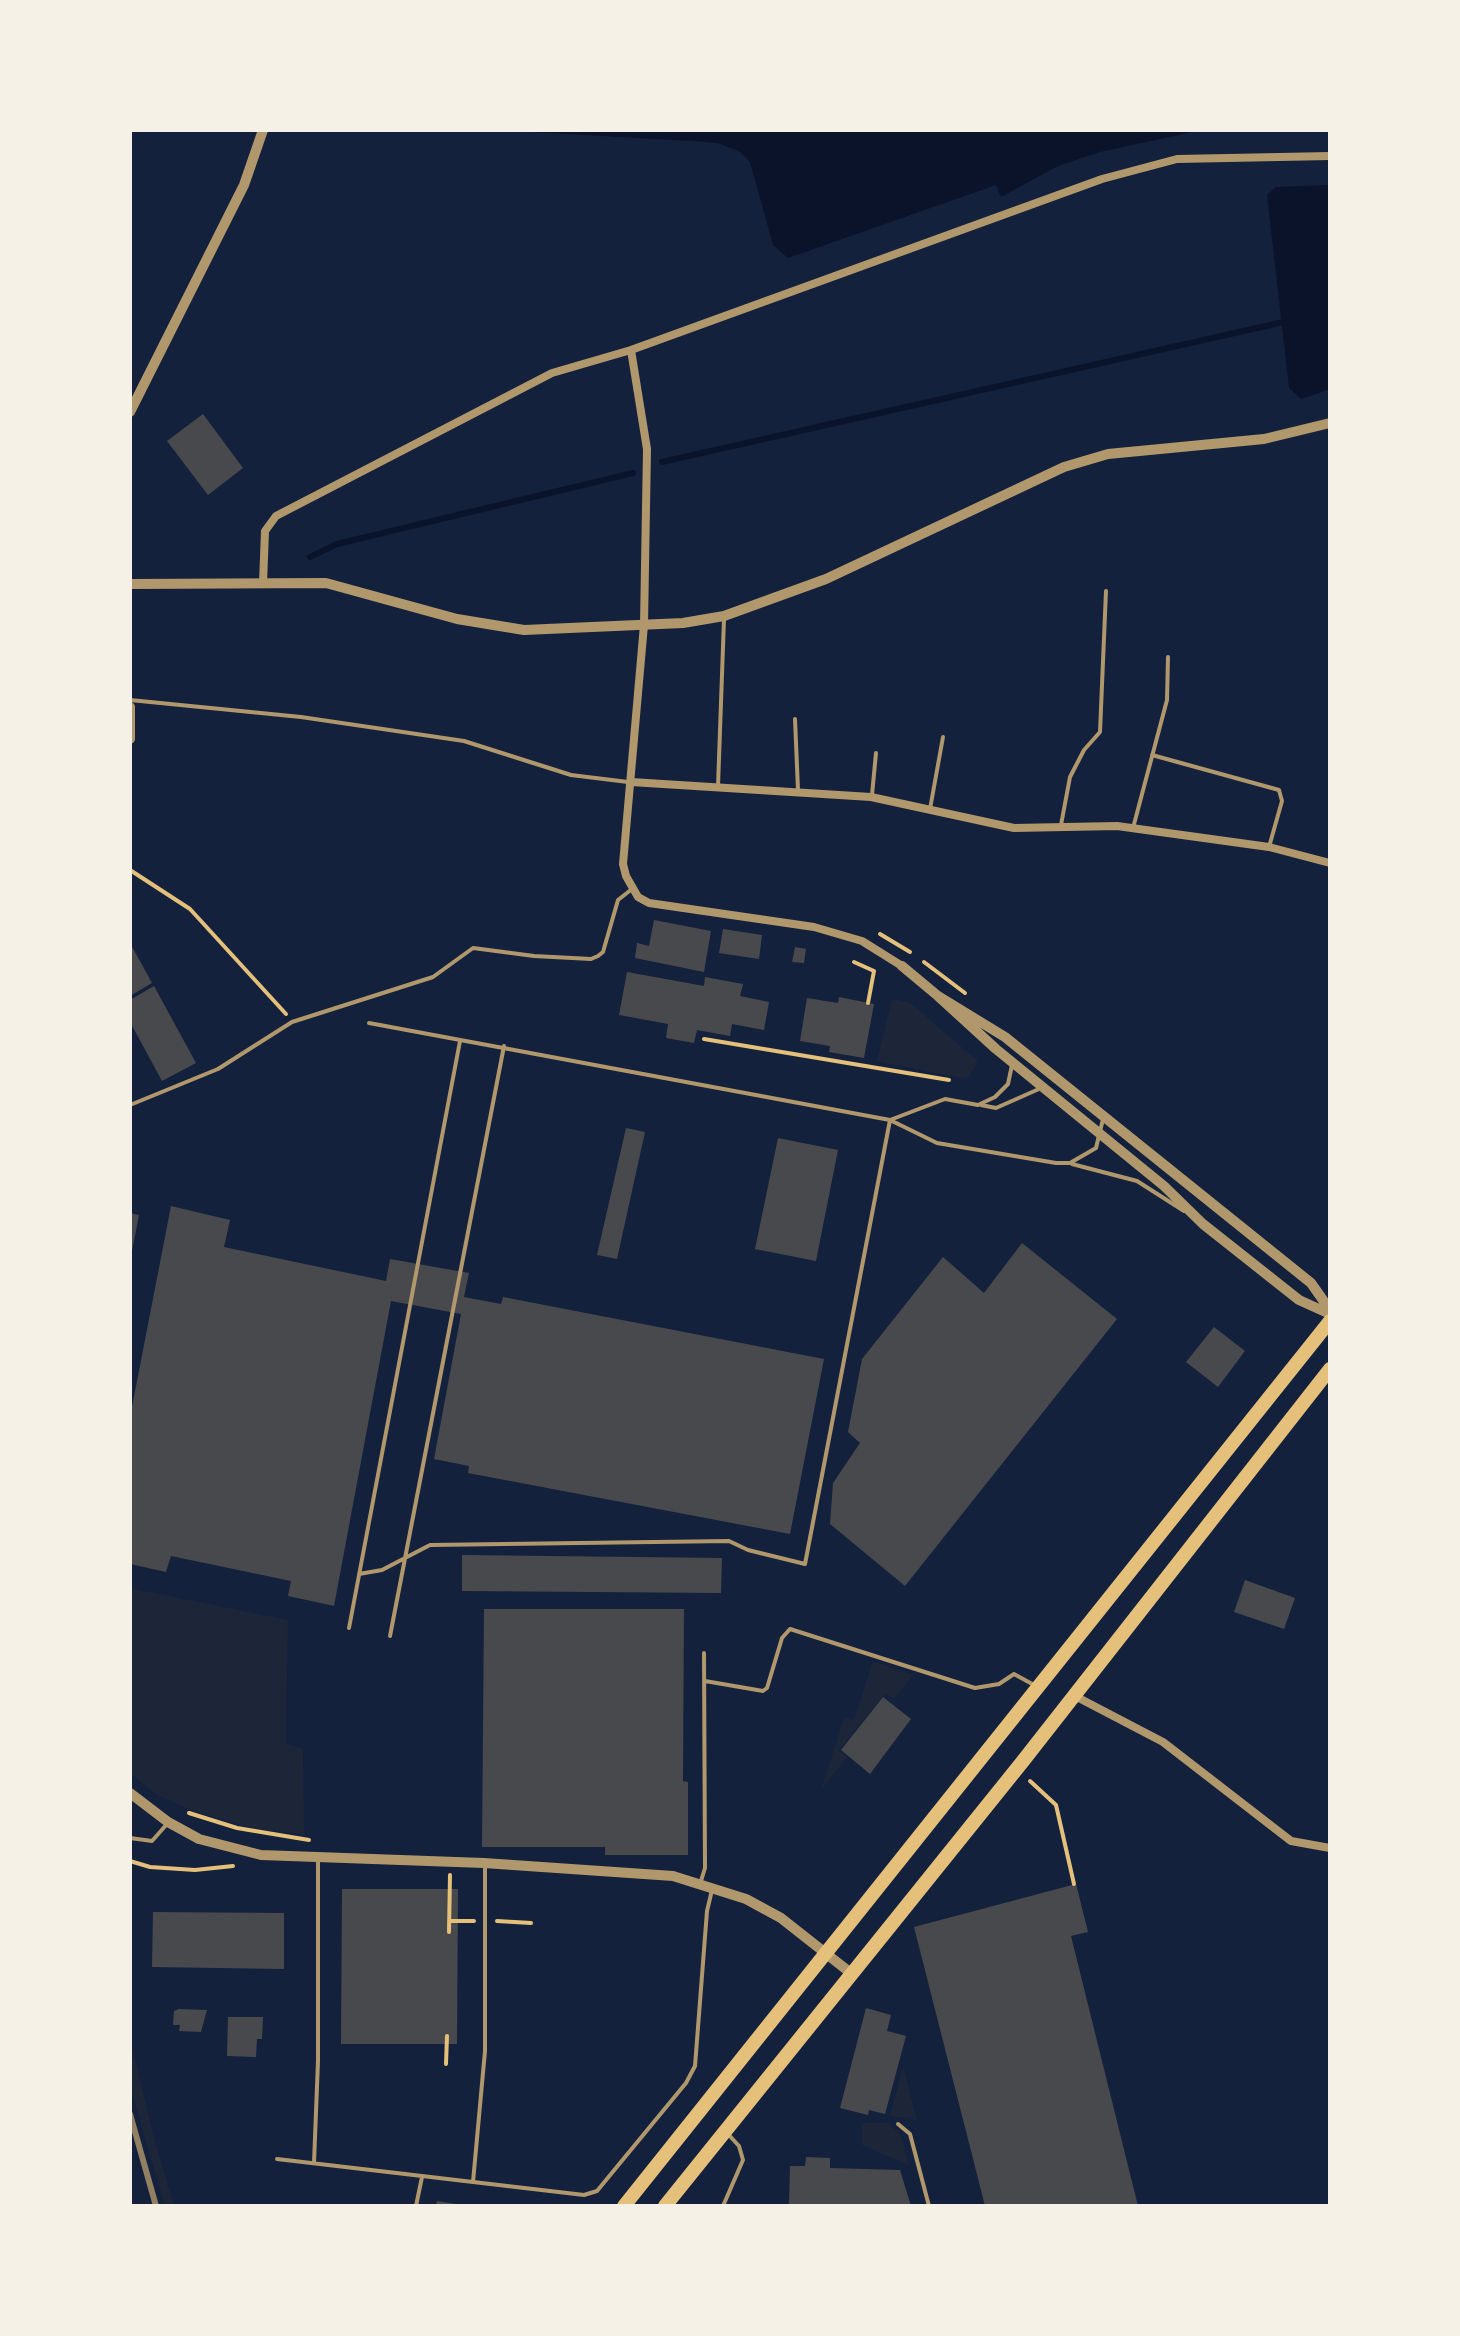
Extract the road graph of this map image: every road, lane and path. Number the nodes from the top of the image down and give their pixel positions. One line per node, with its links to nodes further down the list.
1 (263, 130): 4 (street)
2 (1330, 156): 3 (street)
3 (631, 350): 7 (street); 10 (street)
4 (130, 412)
5 (1330, 423): 9 (street)
6 (130, 584): 7 (street)
7 (263, 584): 10 (street)
8 (1106, 591): 24 (lane)
9 (724, 616): 10 (street); 20 (lane)
10 (644, 625): 19 (street)
11 (1168, 657): 18 (lane)
12 (130, 700): 19 (lane)
13 (130, 707): 16 (street)
14 (795, 719): 21 (lane)
15 (943, 737): 23 (lane)
16 (130, 739)
17 (876, 753): 22 (lane)
18 (1152, 755): 25 (lane); 26 (lane)
19 (631, 782): 20 (street); 29 (street)
20 (718, 788): 21 (street)
21 (798, 793): 22 (street)
22 (871, 797): 23 (street)
23 (930, 809): 24 (street)
24 (1061, 825): 25 (street)
25 (1133, 828): 26 (street)
26 (1269, 847): 27 (street)
27 (1330, 863)
28 (130, 870): 34 (path)
29 (632, 889): 31 (street); 34 (lane)
30 (854, 962): 33 (path)
31 (902, 966): 32 (street)
32 (938, 996): 39 (street); 41 (street)
33 (868, 1003)
34 (292, 1022): 43 (lane)
35 (369, 1023): 37 (lane)
36 (704, 1039): 40 (path)
37 (460, 1041): 38 (lane); 54 (lane)
38 (504, 1046): 46 (lane); 53 (lane)
39 (1011, 1062): 42 (street); 44 (lane)
40 (949, 1080)
41 (1062, 1084): 42 (lane); 45 (street)
42 (1044, 1088): 44 (lane); 47 (street)
43 (130, 1105)
44 (978, 1105): 46 (lane)
45 (1103, 1117): 47 (lane); 50 (street)
46 (890, 1120): 48 (lane); 53 (lane)
47 (1101, 1136): 48 (lane); 49 (street)
48 (1067, 1163): 49 (lane)
49 (1203, 1224): 50 (street)
50 (1330, 1312)
51 (1330, 1321): 59 (highway)
52 (1327, 1380): 60 (highway)
53 (406, 1557): 54 (lane); 56 (lane)
54 (359, 1574): 55 (lane)
55 (349, 1628)
56 (390, 1636)
57 (704, 1653): 58 (lane)
58 (705, 1681): 59 (lane); 73 (lane)
59 (1037, 1688): 81 (highway)
60 (1073, 1695): 67 (street); 82 (highway)
61 (1028, 1779): 74 (path)
62 (130, 1793): 64 (street)
63 (189, 1813): 66 (path)
64 (168, 1822): 65 (lane); 68 (street)
65 (130, 1838)
66 (309, 1840)
67 (1330, 1848)
68 (318, 1858): 70 (street); 88 (lane)
69 (130, 1861): 71 (path)
70 (484, 1863): 73 (street); 90 (lane)
71 (233, 1866)
72 (450, 1873): 77 (path)
73 (700, 1884): 75 (street)
74 (1074, 1884)
75 (713, 1887): 81 (street); 90 (lane)
76 (495, 1920): 79 (path)
77 (449, 1921): 78 (path); 80 (path)
78 (474, 1921)
79 (531, 1923)
80 (449, 1932)
81 (826, 1954): 82 (street); 92 (highway)
82 (852, 1974): 86 (highway)
83 (447, 2036): 84 (path)
84 (446, 2064)
85 (898, 2124): 95 (lane)
86 (725, 2132): 93 (highway); 94 (lane)
87 (277, 2159): 88 (lane)
88 (313, 2164): 89 (lane)
89 (422, 2177): 90 (lane); 91 (lane)
90 (473, 2182)
91 (416, 2206)
92 (624, 2206)
93 (665, 2206)
94 (723, 2206)
95 (929, 2206)

